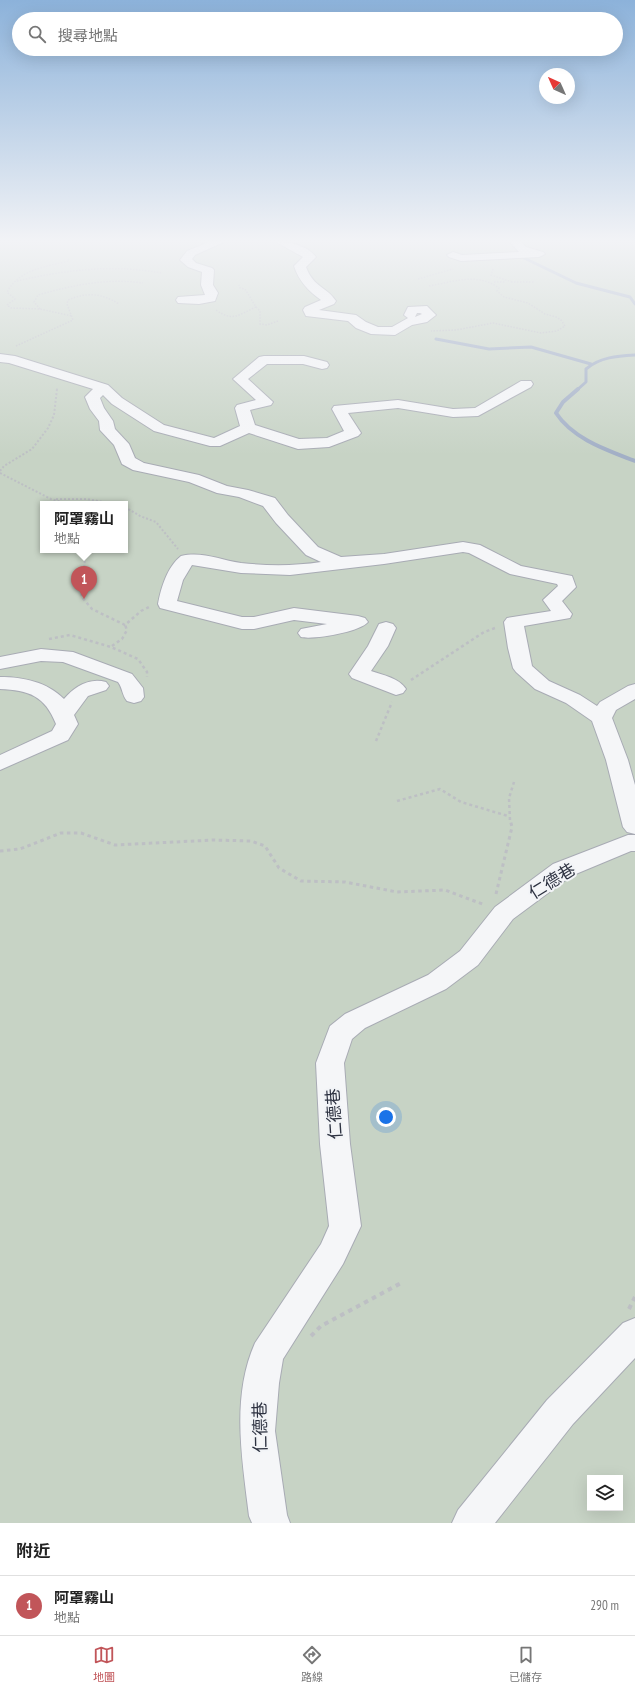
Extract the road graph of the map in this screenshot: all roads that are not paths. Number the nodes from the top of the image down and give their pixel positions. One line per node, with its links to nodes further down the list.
1 (311, 313): 2 (street)
2 (428, 313)
3 (5, 358): 6 (street)
4 (322, 365): 7 (street)
5 (526, 384): 7 (street)
6 (103, 388): 7 (street); 8 (street)
7 (248, 428)
8 (339, 563): 10 (street); 18 (street)
9 (386, 628): 14 (street)
10 (308, 633)
11 (0, 663): 16 (street)
12 (0, 683): 17 (street)
13 (99, 686): 17 (street)
14 (396, 689)
15 (635, 690): 18 (street)
16 (134, 697)
17 (64, 713): 19 (street)
18 (601, 718): 20 (street)
19 (0, 763)
20 (633, 835): 22 (street, 仁德巷)
21 (635, 1334): 23 (street)
22 (271, 1523)
23 (471, 1523)

